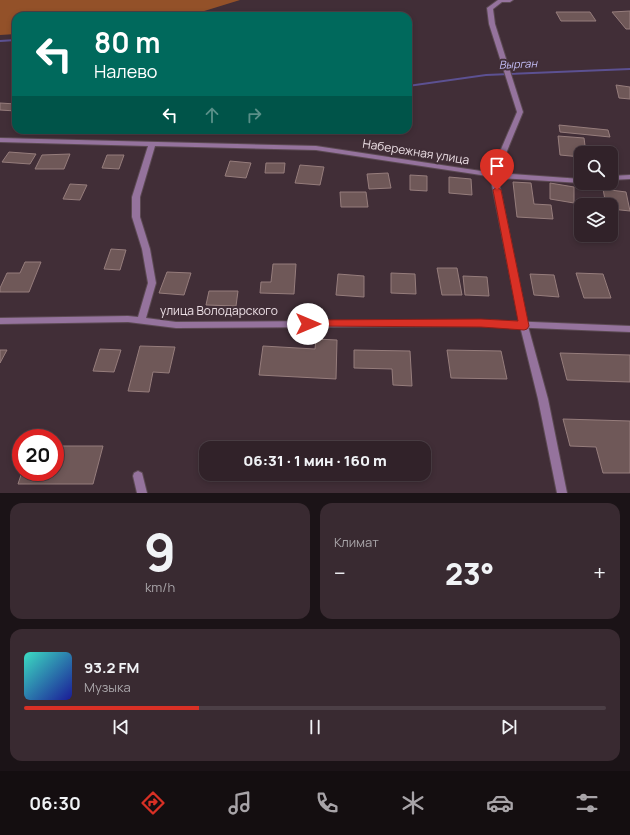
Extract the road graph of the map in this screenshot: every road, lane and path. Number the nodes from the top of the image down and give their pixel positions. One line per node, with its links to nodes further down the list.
1 (510, 0): 4 (street)
2 (0, 140): 3 (street, Набережная улица)
3 (152, 144): 4 (street, Набережная улица); 9 (street)
4 (494, 175): 7 (street, Набережная улица); 10 (street)
5 (630, 177): 6 (street)
6 (618, 178)
7 (574, 181)
8 (0, 321): 9 (street, улица Володарского)
9 (142, 321): 10 (street, улица Володарского)
10 (524, 326): 11 (street, улица Володарского); 14 (street)
11 (630, 329)
12 (138, 476): 13 (street)
13 (142, 493)
14 (562, 493)

